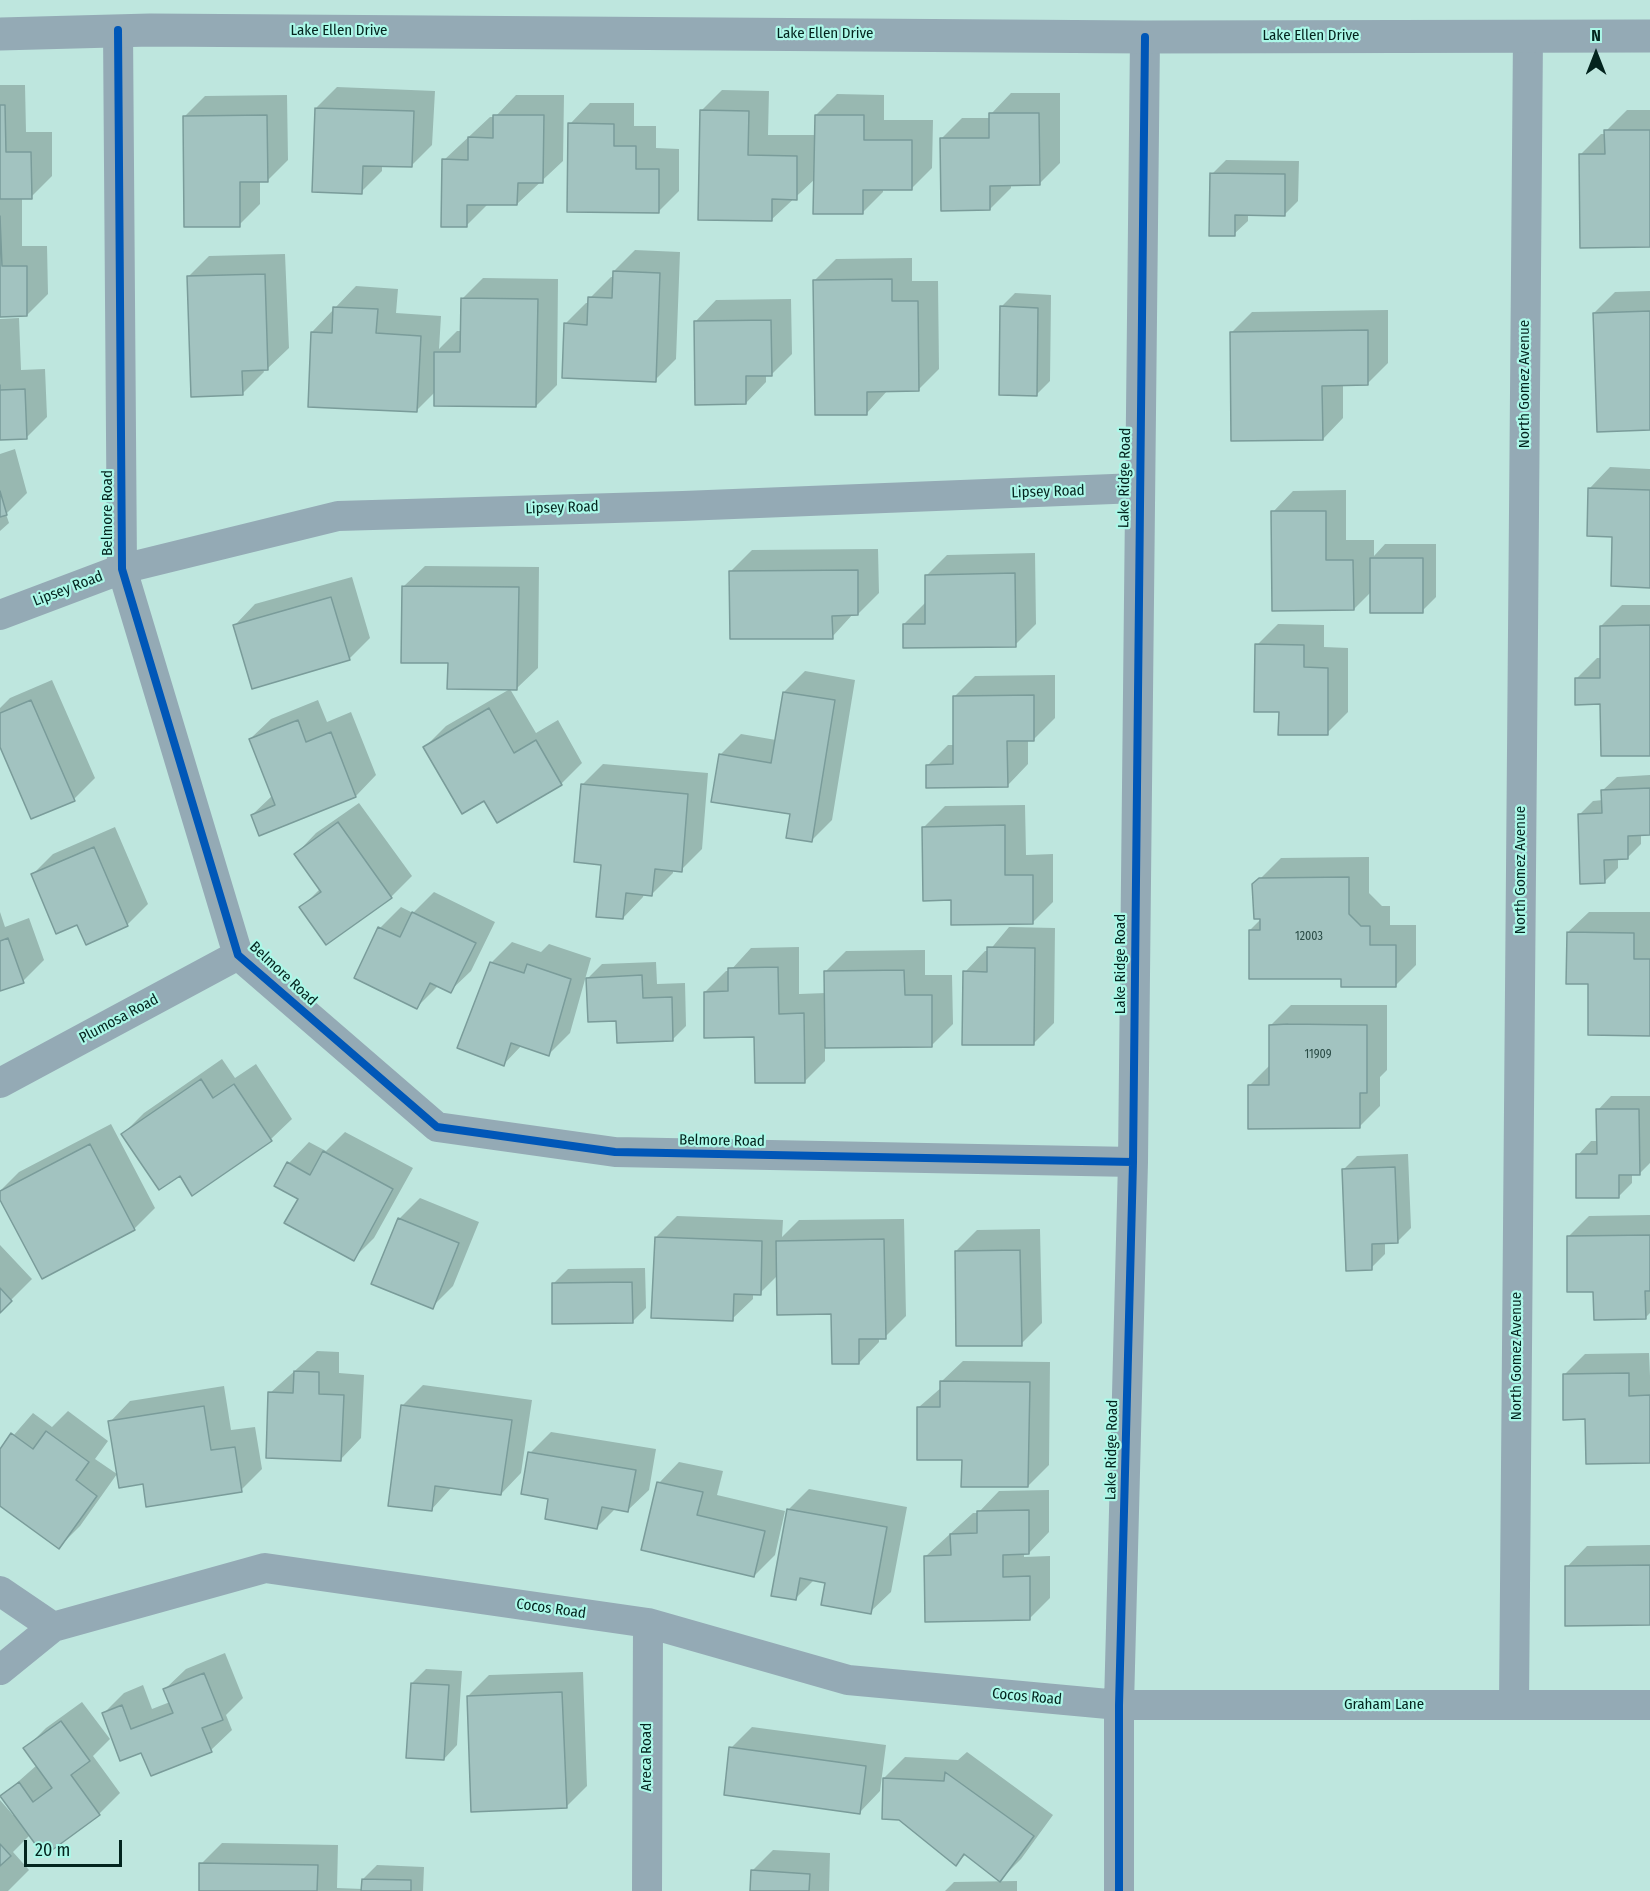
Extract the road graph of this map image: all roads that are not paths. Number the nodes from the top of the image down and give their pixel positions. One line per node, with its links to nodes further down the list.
1 (118, 30): 2 (street, Lake Ellen Drive); 5 (street, Lake Ellen Drive); 7 (street, Belmore Road)
2 (0, 34)
3 (1528, 35): 4 (street, Lake Ellen Drive); 5 (street, Lake Ellen Drive); 16 (street, North Gomez Avenue)
4 (1650, 36)
5 (1145, 37): 6 (street, Lake Ridge Road)
6 (1138, 488): 7 (street, Lipsey Road); 11 (street, Lake Ridge Road)
7 (122, 569): 8 (street, Lipsey Road); 9 (street, Belmore Road)
8 (0, 615)
9 (238, 955): 10 (street, Plumosa Road); 11 (street, Belmore Road)
10 (0, 1083)
11 (1133, 1162): 17 (street, Lake Ridge Road)
12 (0, 1591): 14 (street)
13 (648, 1623): 14 (street, Cocos Road); 17 (street, Cocos Road); 19 (street, Areca Road)
14 (53, 1627): 15 (street, Cocos Road)
15 (0, 1670)
16 (1514, 1704): 17 (street, Graham Lane); 18 (street, Graham Lane)
17 (1119, 1705): 20 (street, Lake Ridge Road)
18 (1650, 1706)
19 (646, 1891)
20 (1119, 1891)

